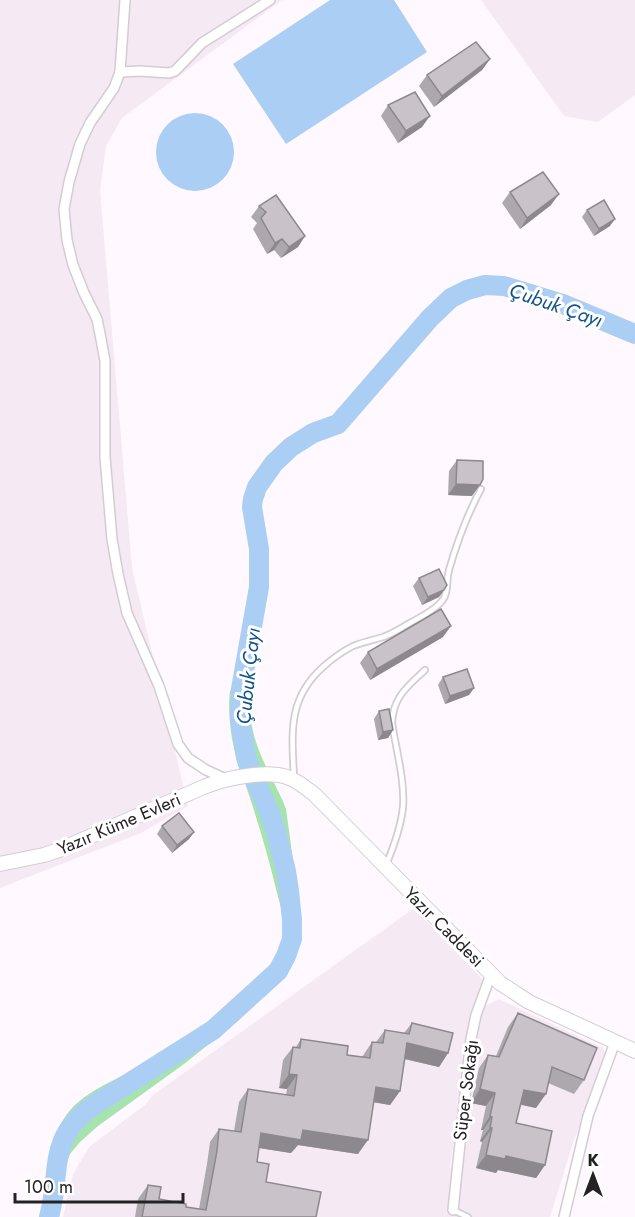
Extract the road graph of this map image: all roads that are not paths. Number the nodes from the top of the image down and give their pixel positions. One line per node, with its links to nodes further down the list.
1 (125, 0): 3 (street)
2 (270, 0): 3 (street)
3 (120, 72): 7 (street)
4 (481, 489): 8 (lane)
5 (425, 670): 10 (lane)
6 (274, 775): 7 (street, Yazır Küme Evleri); 8 (street, Yazır Caddesi)
7 (231, 778): 9 (street, Yazır Küme Evleri)
8 (294, 780): 10 (street, Yazır Caddesi)
9 (0, 864)
10 (385, 867): 11 (street, Yazır Caddesi)
11 (491, 974): 12 (street, Yazır Caddesi); 14 (street, Süper Sokağı)
12 (615, 1042): 13 (street, Yazır Caddesi); 16 (street)
13 (635, 1051)
14 (453, 1210): 15 (lane)
15 (468, 1217)
16 (564, 1217)

